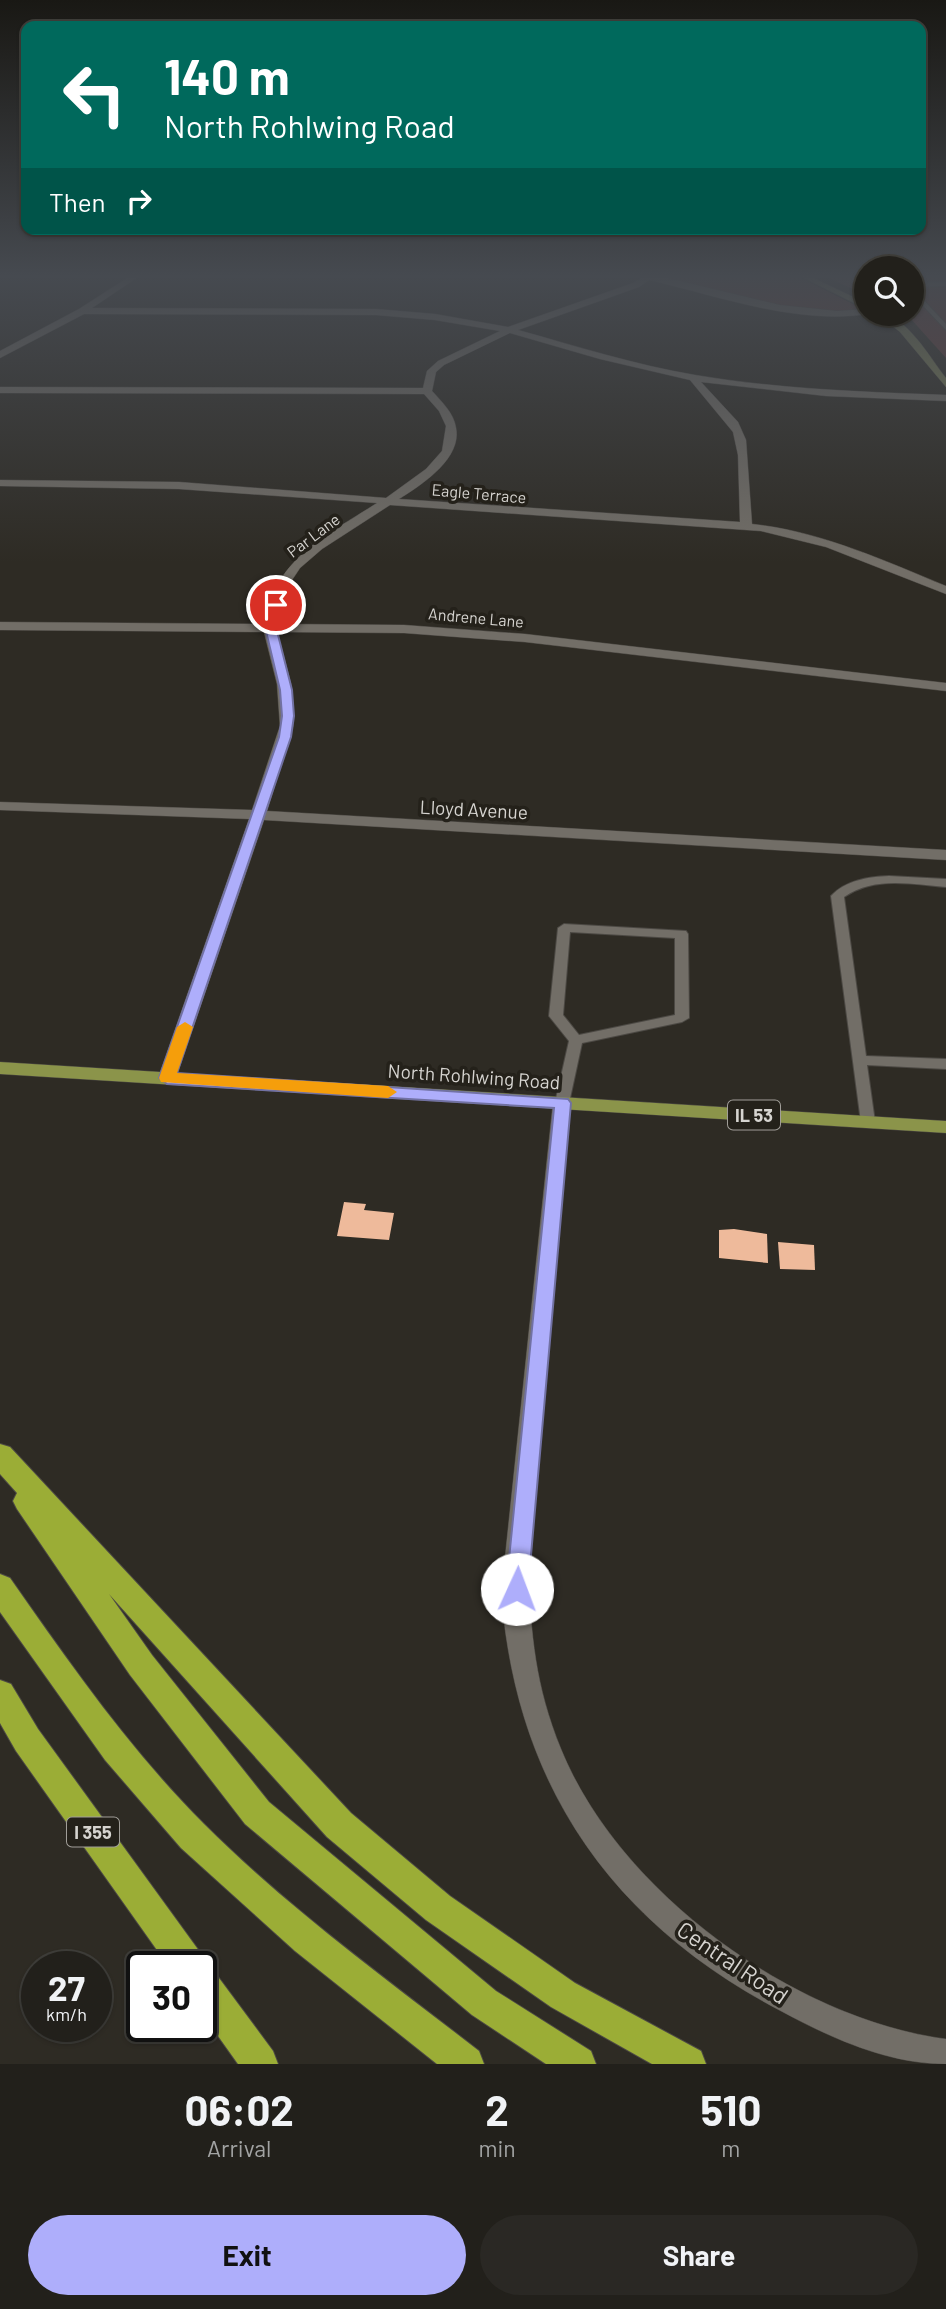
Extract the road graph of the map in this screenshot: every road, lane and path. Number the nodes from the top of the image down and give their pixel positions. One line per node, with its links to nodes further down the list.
1 (432, 371): 5 (street)
2 (662, 371): 3 (street)
3 (694, 379): 6 (street); 9 (street)
4 (0, 390): 5 (street)
5 (428, 391): 8 (street, Par Lane)
6 (946, 398)
7 (0, 482): 8 (street, Eagle Terrace)
8 (386, 500): 9 (street, Eagle Terrace); 12 (street, Par Lane)
9 (746, 526): 10 (street, Eagle Terrace)
10 (946, 590)
11 (0, 626): 12 (street, Andrene Lane)
12 (271, 627): 13 (street, Andrene Lane); 15 (street, Par Lane)
13 (946, 687)
14 (0, 806): 15 (street, Lloyd Avenue)
15 (257, 815): 16 (street, Lloyd Avenue); 22 (street, Par Lane)
16 (946, 855)
17 (946, 883): 19 (lane)
18 (576, 1040): 18 (lane); 23 (lane)
19 (859, 1060): 20 (lane); 24 (lane)
20 (946, 1064)
21 (0, 1068): 22 (main road, North Rohlwing Road / IL 53)
22 (167, 1078): 23 (main road, North Rohlwing Road / IL 53)
23 (562, 1103): 24 (main road, North Rohlwing Road / IL 53); 32 (street, Central Road)
24 (868, 1122): 25 (main road, North Rohlwing Road / IL 53)
25 (946, 1127)
26 (0, 1455): 36 (highway)
27 (0, 1461): 35 (highway)
28 (0, 1587): 34 (highway)
29 (0, 1694): 30 (highway, I 355)
30 (179, 1951)
31 (217, 2004): 33 (highway)
32 (946, 2054)
33 (260, 2064)
34 (466, 2064)
35 (578, 2064)
36 (688, 2064)

